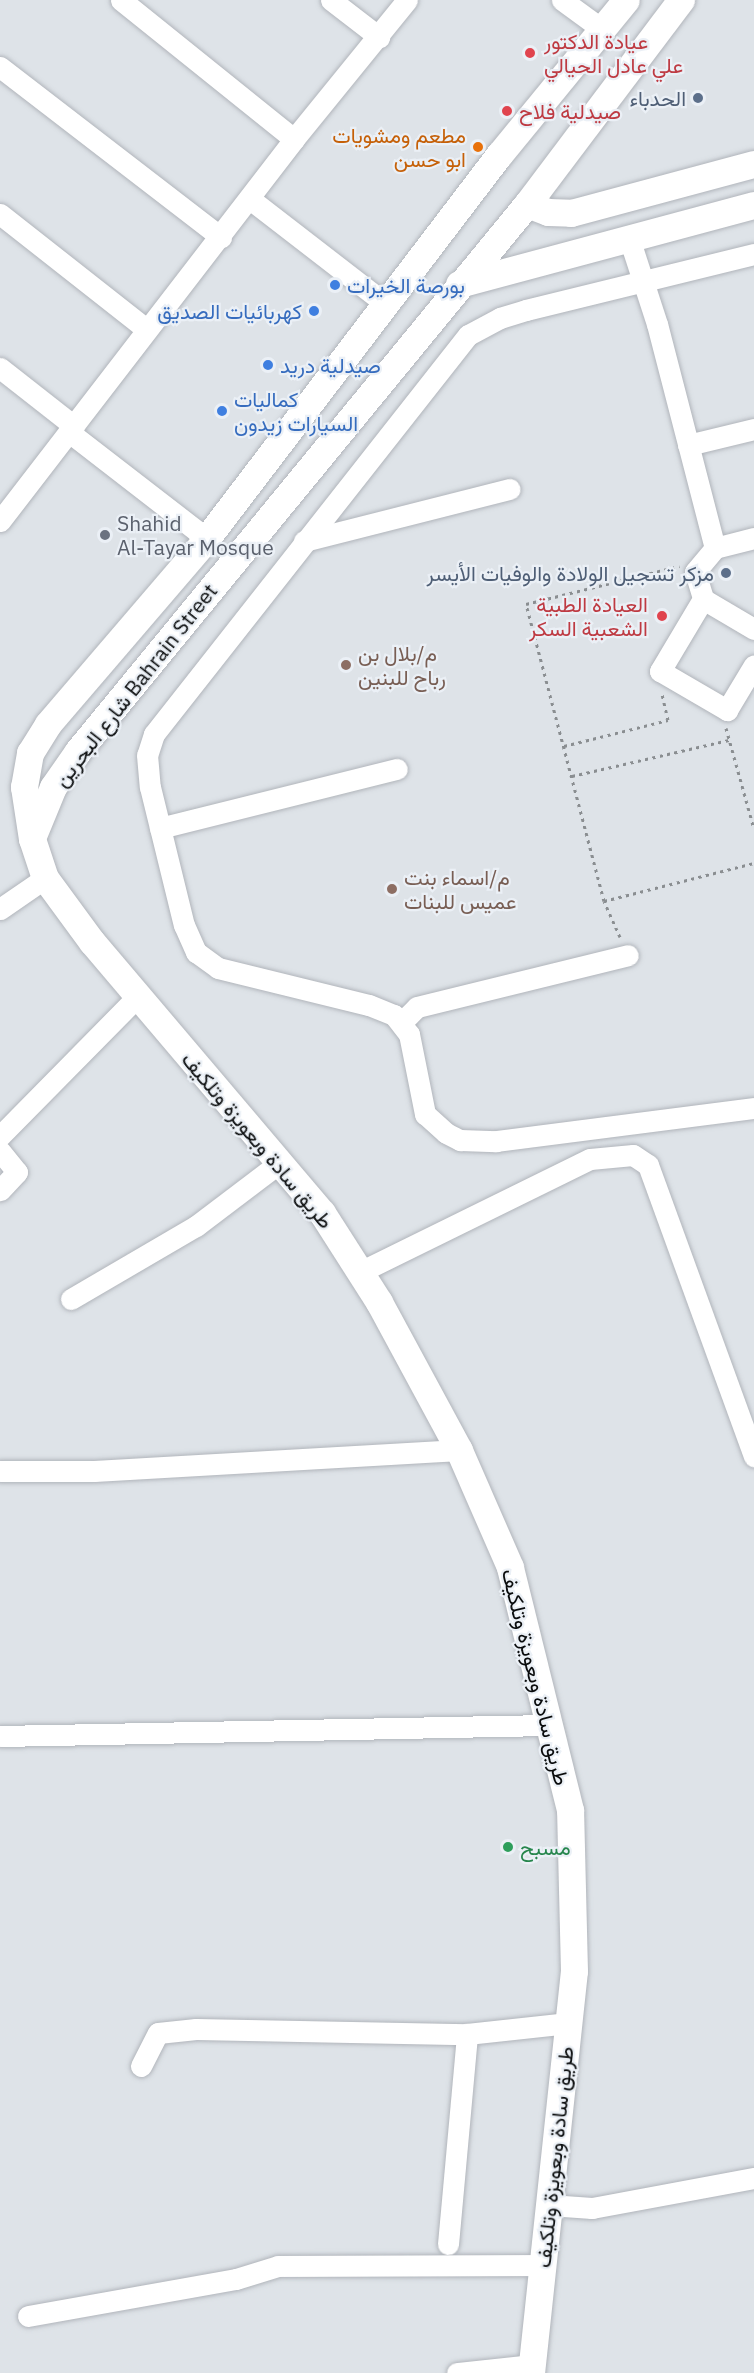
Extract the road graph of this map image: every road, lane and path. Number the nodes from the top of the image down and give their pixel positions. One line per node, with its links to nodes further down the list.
1 (121, 0): 10 (street)
2 (331, 0): 8 (street)
3 (407, 0): 8 (street)
4 (562, 0): 7 (street)
5 (626, 0): 7 (main road, شارع البحرين Bahrain Street)
6 (681, 0): 13 (main road, شارع البحرين Bahrain Street)
7 (603, 30): 21 (main road, شارع البحرين Bahrain Street)
8 (379, 37): 10 (street)
9 (0, 67): 16 (street)
10 (294, 139): 12 (street)
11 (754, 164): 13 (main road)
12 (250, 199): 16 (street); 21 (street)
13 (527, 204): 20 (main road, شارع البحرين Bahrain Street)
14 (754, 205): 17 (main road)
15 (0, 214): 22 (street)
16 (221, 237): 22 (street)
17 (629, 238): 19 (street); 20 (main road)
18 (754, 254): 19 (street)
19 (643, 283): 28 (street); 32 (street)
20 (459, 284): 25 (main road, شارع البحرين Bahrain Street)
21 (386, 304): 24 (main road, شارع البحرين Bahrain Street)
22 (146, 329): 26 (street)
23 (0, 369): 26 (street)
24 (311, 401): 25 (main road); 33 (main road, شارع البحرين Bahrain Street)
25 (343, 424): 41 (main road, شارع البحرين Bahrain Street)
26 (72, 429): 30 (street); 33 (street)
27 (754, 429): 28 (street)
28 (688, 445): 34 (street)
29 (510, 489): 32 (street)
30 (0, 520)
31 (754, 538): 34 (street)
32 (304, 541): 46 (street)
33 (204, 542): 39 (main road, شارع البحرين Bahrain Street)
34 (710, 554): 35 (street); 43 (path)
35 (703, 599): 36 (street); 38 (street)
36 (754, 629)
37 (754, 665): 40 (street)
38 (660, 671): 40 (street); 43 (path)
39 (78, 689): 41 (main road); 48 (main road, شارع البحرين Bahrain Street)
40 (720, 706): 42 (path)
41 (105, 720): 48 (main road, شارع البحرين Bahrain Street)
42 (729, 740): 45 (path); 47 (path)
43 (564, 746): 45 (path)
44 (397, 769): 46 (street)
45 (572, 776): 51 (path)
46 (160, 828): 55 (street)
47 (754, 829)
48 (32, 839): 50 (main road, طريق سادة وبعويزة وتلكيف)
49 (754, 863): 51 (path)
50 (45, 878): 52 (street); 54 (main road, طريق سادة وبعويزة وتلكيف)
51 (604, 901): 53 (path)
52 (0, 909)
53 (628, 956): 55 (street)
54 (138, 996): 57 (street); 59 (main road, طريق سادة وبعويزة وتلكيف)
55 (402, 1022): 56 (street)
56 (754, 1108)
57 (0, 1136)
58 (0, 1151): 60 (street)
59 (279, 1163): 61 (main road, طريق سادة وبعويزة وتلكيف); 62 (street)
60 (0, 1190)
61 (360, 1272): 63 (street); 64 (main road, طريق سادة وبعويزة وتلكيف)
62 (71, 1299)
63 (748, 1421): 65 (street)
64 (459, 1450): 66 (street); 67 (main road, طريق سادة وبعويزة وتلكيف)
65 (754, 1456)
66 (0, 1471)
67 (550, 1725): 68 (street); 69 (main road, طريق سادة وبعويزة وتلكيف)
68 (0, 1736)
69 (568, 2023): 70 (street); 73 (main road, طريق سادة وبعويزة وتلكيف)
70 (467, 2034): 71 (street); 74 (street)
71 (141, 2066)
72 (754, 2178): 73 (street)
73 (549, 2205): 75 (main road, طريق سادة وبعويزة وتلكيف)
74 (448, 2244)
75 (543, 2265): 76 (street); 77 (main road, طريق سادة وبعويزة وتلكيف)
76 (28, 2316)
77 (532, 2369): 78 (street)
78 (457, 2373)

